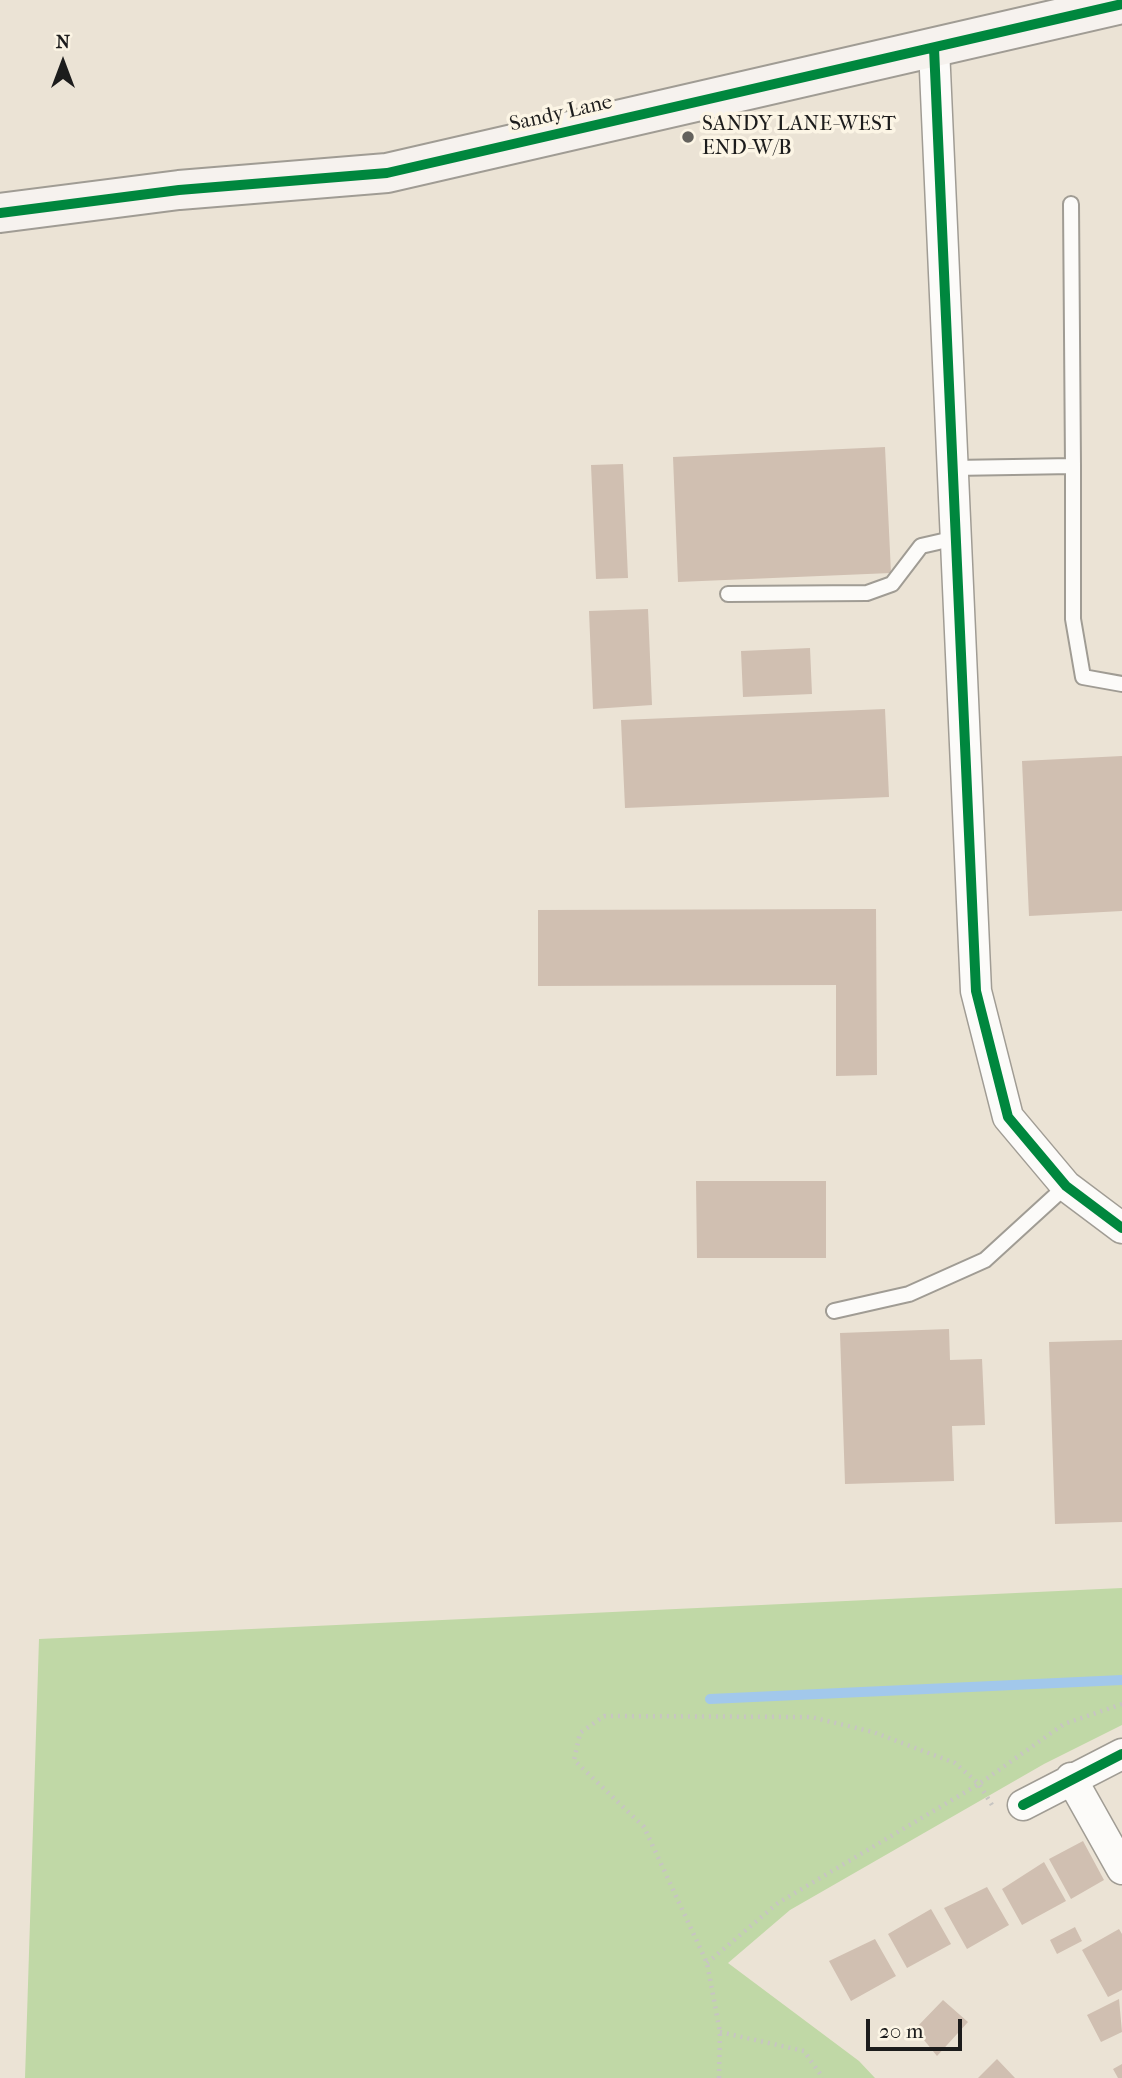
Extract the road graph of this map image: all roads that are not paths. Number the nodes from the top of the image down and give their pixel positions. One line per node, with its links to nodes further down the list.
1 (1122, 4): 2 (street, Sandy Lane)
2 (934, 47): 4 (street, Sandy Lane); 6 (street)
3 (1072, 204): 5 (lane)
4 (0, 213)
5 (1073, 466): 6 (lane); 9 (lane)
6 (953, 468): 7 (street)
7 (956, 538): 8 (lane); 10 (street)
8 (728, 594)
9 (1122, 684)
10 (1066, 1186): 11 (street); 12 (lane)
11 (1122, 1228)
12 (834, 1311)
13 (1122, 1754): 14 (street)
14 (1070, 1778): 15 (street); 16 (street)
15 (1023, 1805)
16 (1122, 1869)

